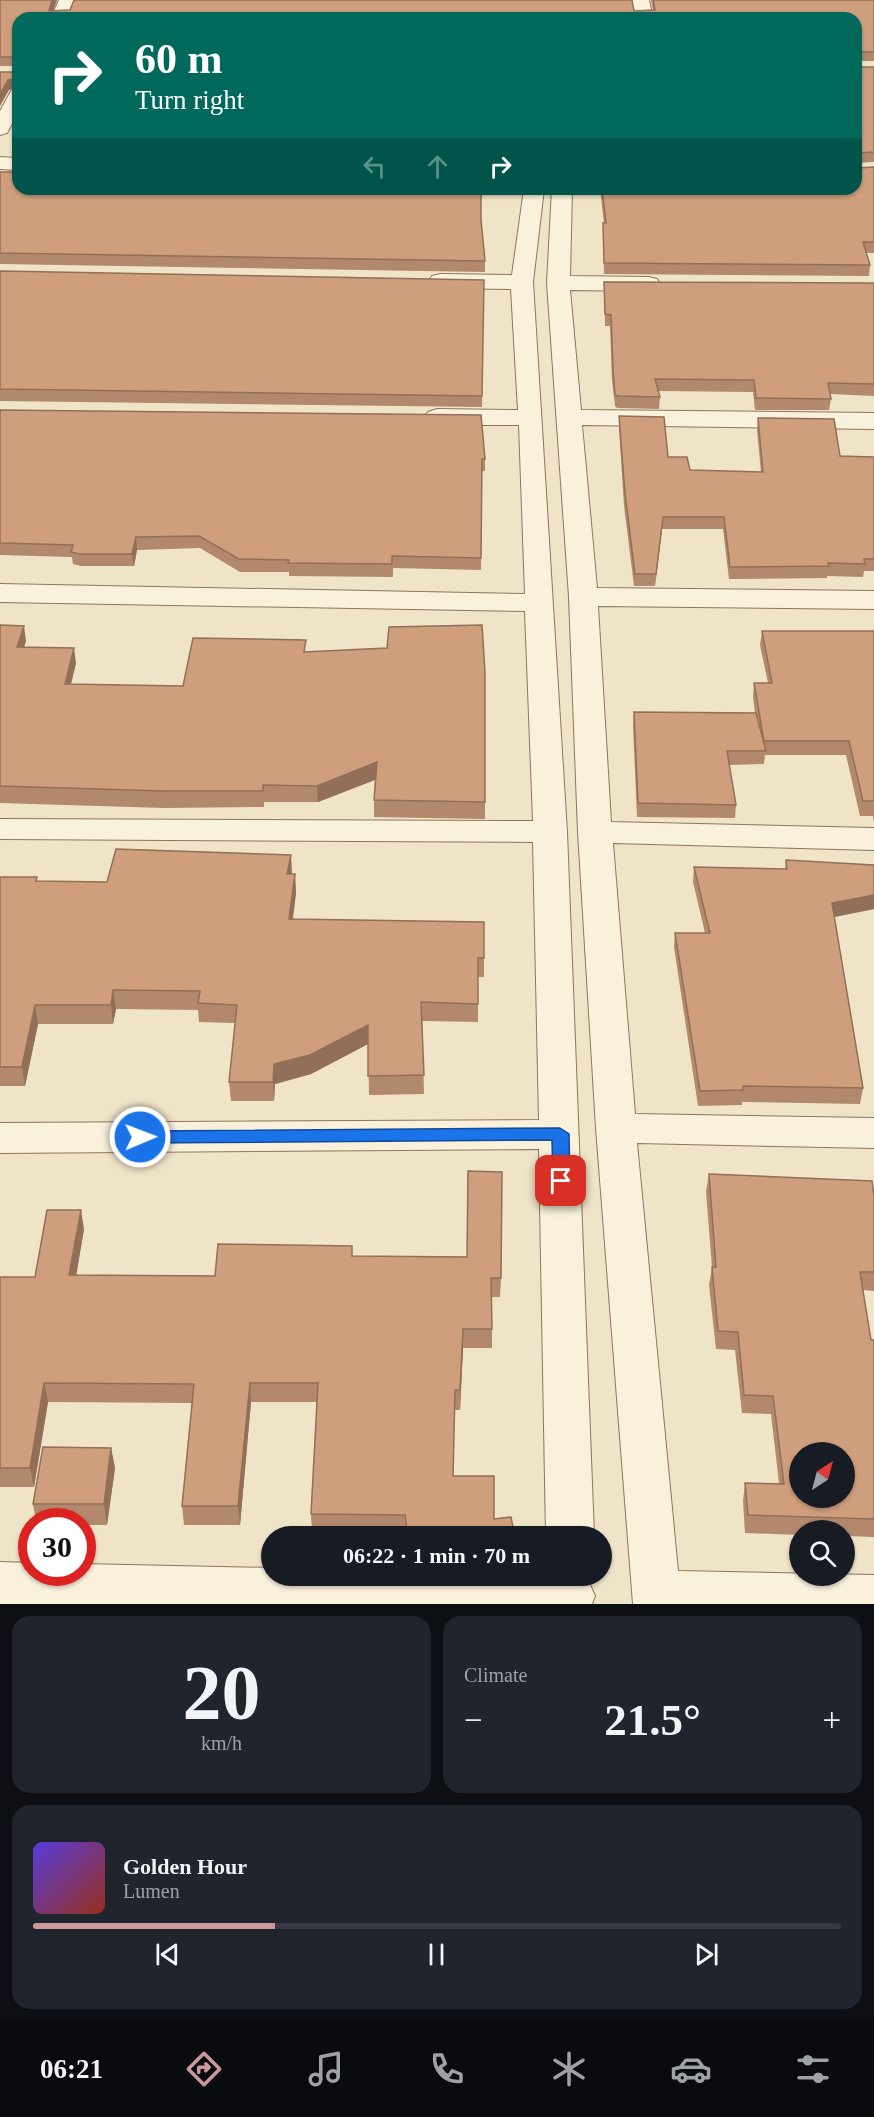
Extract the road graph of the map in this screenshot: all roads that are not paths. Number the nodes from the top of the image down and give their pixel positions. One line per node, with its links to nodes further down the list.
1 (12, 107): 2 (street)
2 (0, 129)
3 (533, 195): 6 (street)
4 (562, 195): 7 (street)
5 (416, 281): 6 (street)
6 (522, 282): 11 (street)
7 (558, 283): 8 (street); 10 (street)
8 (675, 284)
9 (412, 416): 11 (street)
10 (570, 417): 12 (street); 14 (street)
11 (531, 418): 16 (street)
12 (874, 421)
13 (0, 593): 16 (street)
14 (583, 597): 15 (street); 19 (street)
15 (874, 600)
16 (540, 603): 18 (street)
17 (0, 829): 18 (street)
18 (550, 832): 23 (street)
19 (595, 832): 20 (street); 21 (street)
20 (874, 839)
21 (616, 1128): 22 (street); 29 (street)
22 (874, 1133)
23 (560, 1134): 24 (street); 25 (street)
24 (0, 1138)
25 (570, 1526)
26 (0, 1584): 27 (street)
27 (571, 1592)
28 (874, 1597): 29 (street)
29 (657, 1598)

